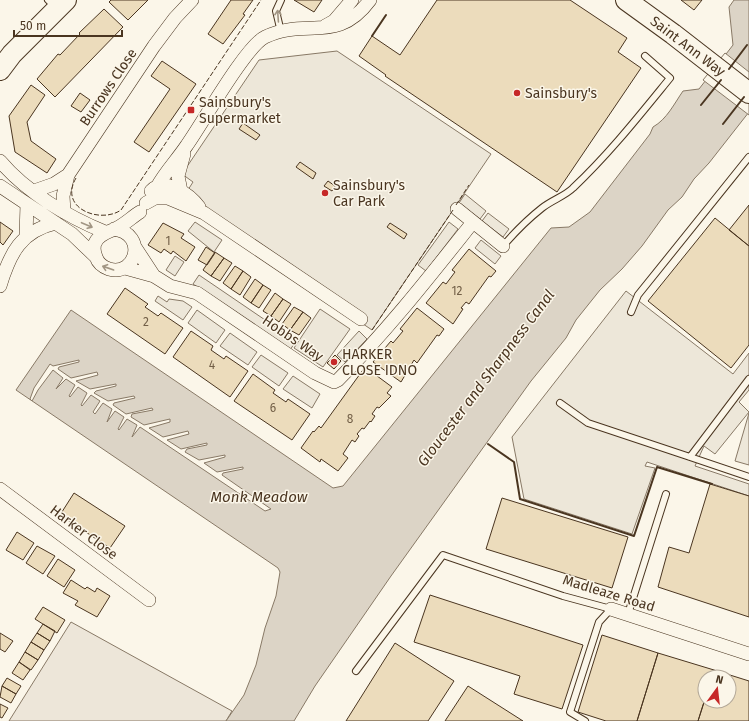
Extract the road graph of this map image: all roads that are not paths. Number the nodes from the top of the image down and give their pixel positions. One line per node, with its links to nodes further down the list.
1 (192, 0): 18 (street, Burrows Close)
2 (281, 0): 9 (lane, one-way to 2)
3 (353, 0): 7 (lane); 8 (street)
4 (370, 0): 7 (street)
5 (626, 0): 14 (main road, Saint Ann Way)
6 (57, 3): 11 (main road)
7 (351, 20): 8 (street)
8 (326, 26): 9 (street)
9 (281, 32): 15 (street)
10 (645, 56): 33 (lane)
11 (6, 57): 12 (main road); 13 (main road)
12 (0, 70)
13 (0, 85)
14 (749, 93)
15 (186, 146): 20 (street); 22 (street)
16 (749, 158): 38 (lane)
17 (0, 161): 21 (street)
18 (68, 174): 21 (street, Burrows Close); 26 (street, Burrows Close)
19 (0, 186): 23 (street)
20 (157, 187): 22 (street); 24 (street)
21 (34, 191): 26 (street)
22 (181, 191): 27 (street)
23 (28, 204): 29 (street); 31 (street)
24 (143, 207): 27 (street); 30 (street); 32 (street)
25 (457, 209): 28 (street)
26 (64, 212): 30 (street, one-way to 30)
27 (204, 213): 39 (street)
28 (473, 222): 33 (street); 36 (street, Hobbs Way)
29 (56, 223): 31 (street); 34 (street)
30 (110, 230): 32 (street); 34 (street)
31 (26, 236): 37 (street)
32 (135, 244): 35 (street); 36 (street, Hobbs Way)
33 (503, 246)
34 (95, 256): 35 (street, one-way to 34)
35 (125, 268): 36 (street, Hobbs Way)
36 (154, 276)
37 (0, 286)
38 (631, 312)
39 (361, 319)
40 (749, 379): 42 (lane)
41 (560, 403): 42 (lane)
42 (690, 457): 43 (lane)
43 (749, 477)
44 (0, 489): 46 (street, Harker Close)
45 (666, 494): 48 (lane)
46 (149, 600)
47 (611, 609): 48 (street, Madleaze Road); 50 (lane, Madleaze Road); 51 (lane)
48 (628, 614): 49 (street, Madleaze Road)
49 (749, 654)
50 (356, 671)
51 (585, 721)

